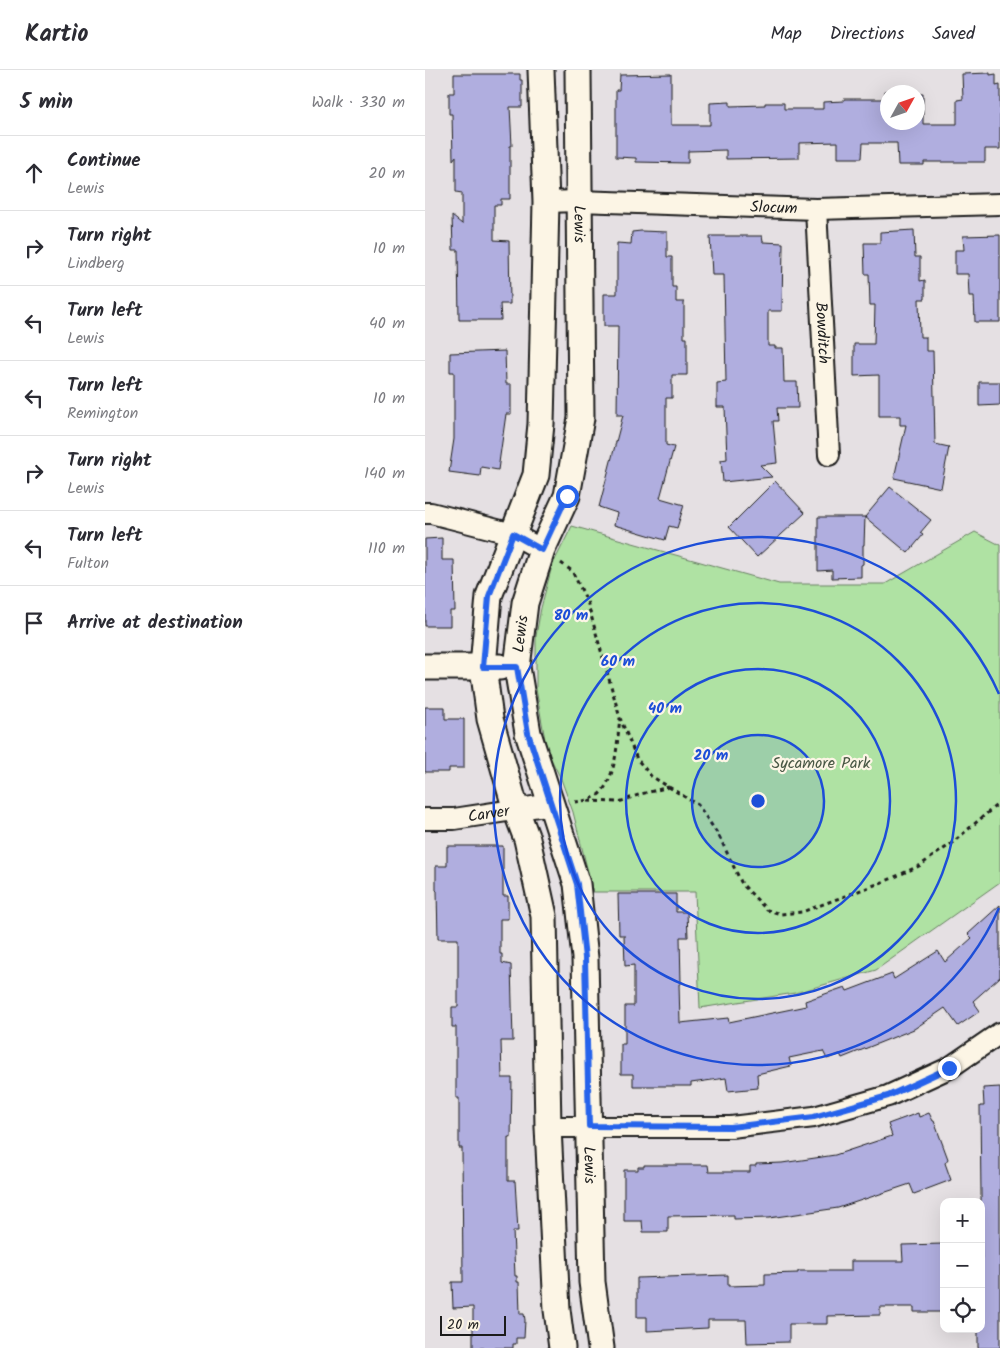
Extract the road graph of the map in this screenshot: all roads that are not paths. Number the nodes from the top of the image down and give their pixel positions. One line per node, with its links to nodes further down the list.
1 (541, 70): 4 (street, Lewis)
2 (577, 70): 3 (street, Lewis)
3 (578, 201): 4 (street, Slocum); 6 (street, Slocum); 10 (street, Lewis)
4 (546, 202): 9 (street, Lewis)
5 (1000, 204): 6 (street, Slocum)
6 (816, 209): 7 (street, Bowditch)
7 (829, 456)
8 (425, 513): 9 (street)
9 (513, 534): 10 (street); 12 (street, Lewis)
10 (542, 550): 13 (street, Lewis)
11 (425, 666): 12 (street)
12 (483, 667): 13 (street); 15 (street, Lewis)
13 (517, 667): 14 (street, Lewis)
14 (551, 804): 15 (street, Carver); 18 (street, Lewis)
15 (516, 810): 16 (street, Carver); 19 (street, Lewis)
16 (425, 819)
17 (1000, 1033): 18 (street)
18 (589, 1126): 19 (street); 21 (street, Lewis)
19 (548, 1127): 20 (street, Lewis)
20 (562, 1348)
21 (601, 1348)

